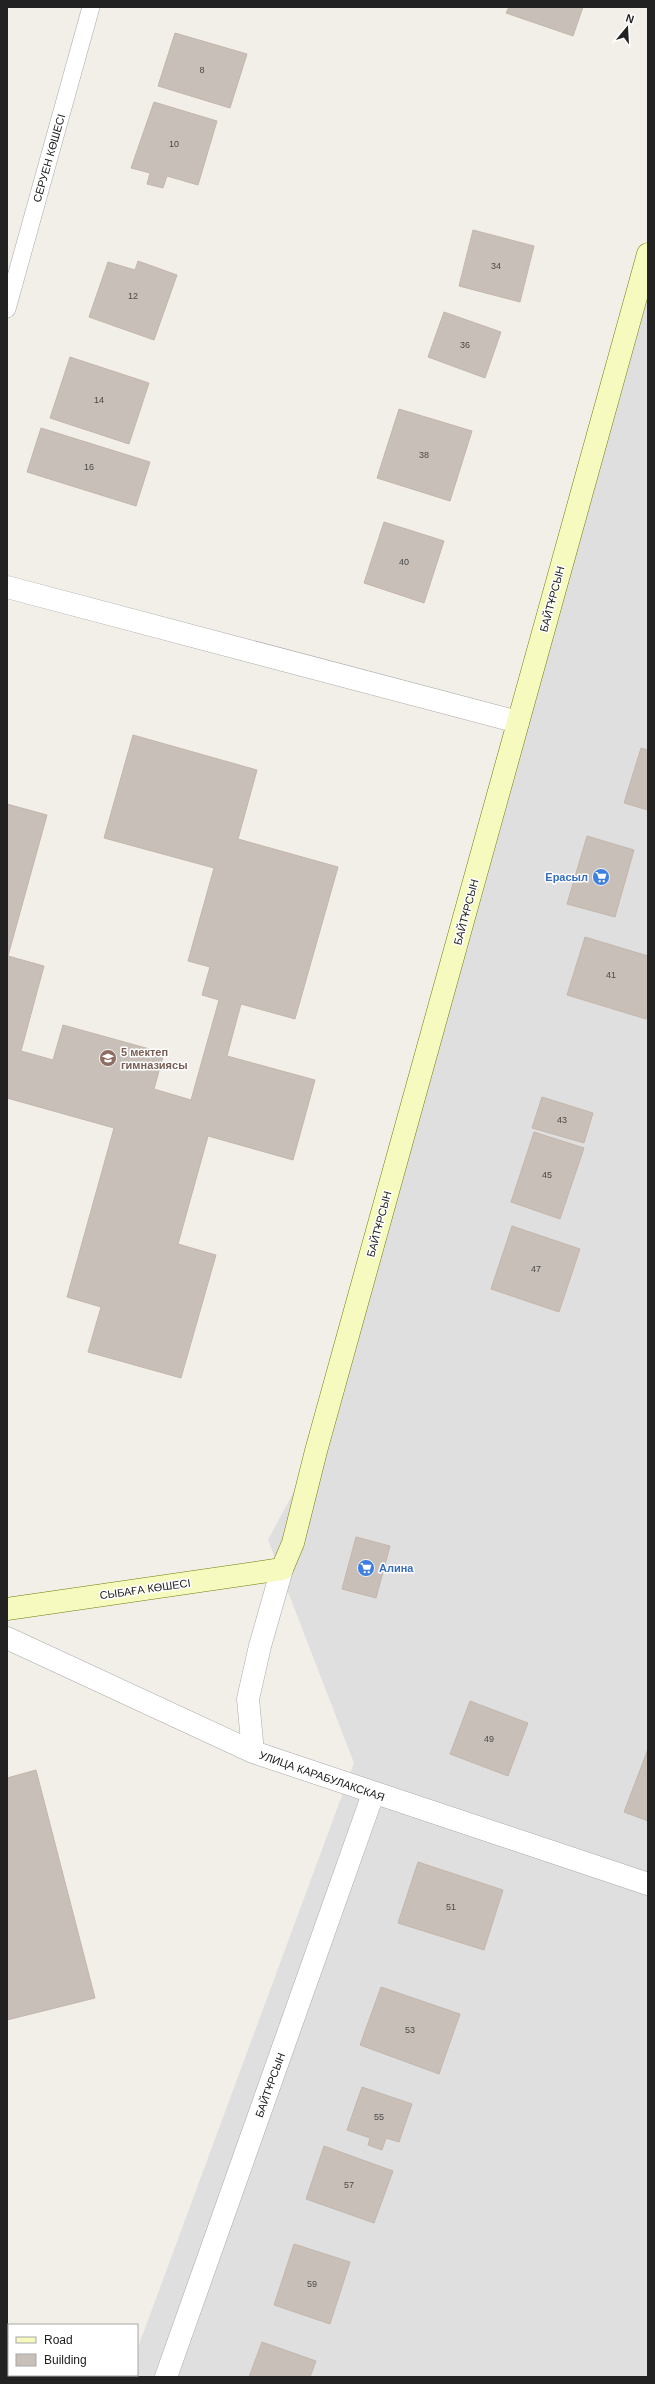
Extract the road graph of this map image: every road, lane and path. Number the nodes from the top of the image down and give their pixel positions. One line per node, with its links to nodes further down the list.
1 (91, 7): 3 (lane, СЕРУЕН КӨШЕСІ)
2 (647, 263): 5 (street, БАЙТҰРСЫН)
3 (7, 309)
4 (7, 587): 5 (street)
5 (518, 722): 6 (street, БАЙТҰРСЫН)
6 (282, 1569): 7 (street, СЫБАҒА КӨШЕСІ); 9 (street)
7 (7, 1609)
8 (7, 1638): 9 (street, УЛИЦА КАРАБУЛАКСКАЯ)
9 (252, 1752): 10 (street, УЛИЦА КАРАБУЛАКСКАЯ)
10 (373, 1794): 11 (street, УЛИЦА КАРАБУЛАКСКАЯ); 12 (street, БАЙТҰРСЫН)
11 (648, 1884)
12 (166, 2377)

